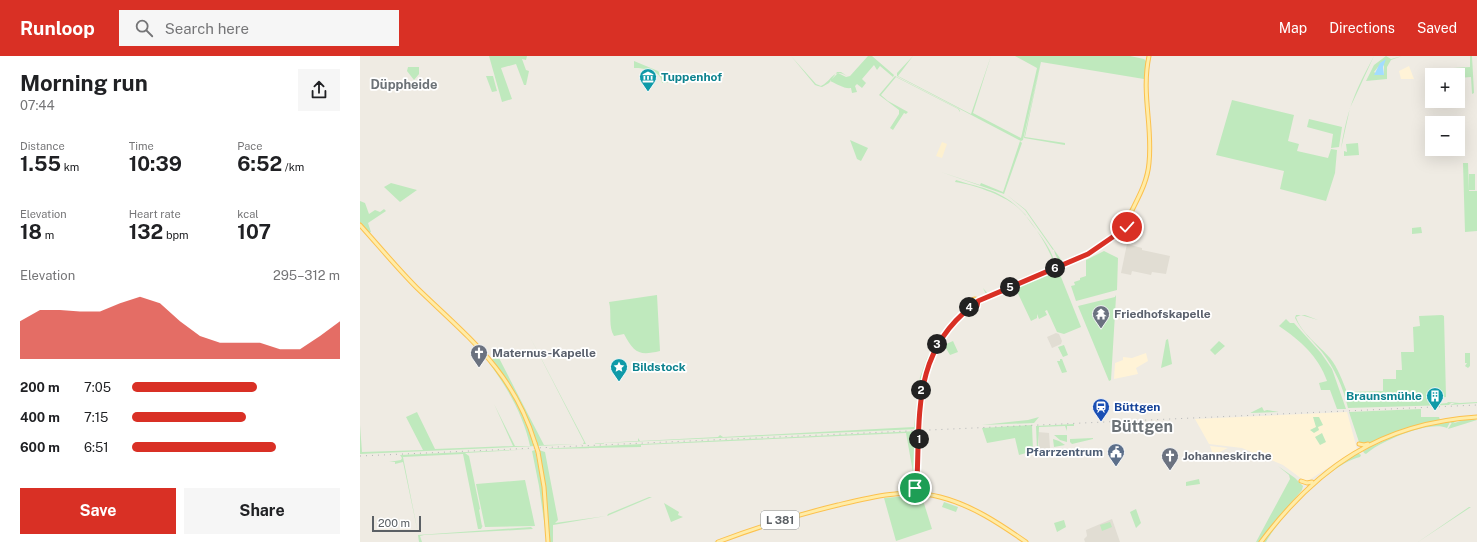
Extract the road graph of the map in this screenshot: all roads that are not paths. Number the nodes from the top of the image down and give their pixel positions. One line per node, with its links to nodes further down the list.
1 (1149, 56): 3 (main road)
2 (360, 225): 16 (main road, bridge)
3 (1125, 226): 4 (main road); 4 (main road)
4 (1120, 232): 5 (main road)
5 (978, 301): 6 (main road); 6 (main road)
6 (972, 306): 11 (main road, bridge)
7 (1477, 417): 8 (main road)
8 (1374, 443): 9 (main road); 10 (main road)
9 (1359, 444)
10 (1317, 479): 12 (main road); 19 (main road)
11 (917, 480): 13 (main road); 14 (main road); 15 (main road, L 381)
12 (1301, 481)
13 (906, 494): 14 (main road, L 381); 17 (main road, L 381)
14 (917, 494): 15 (main road, L 381)
15 (934, 496): 18 (main road, L 381)
16 (548, 542)
17 (718, 542)
18 (1026, 542)
19 (1261, 542)

